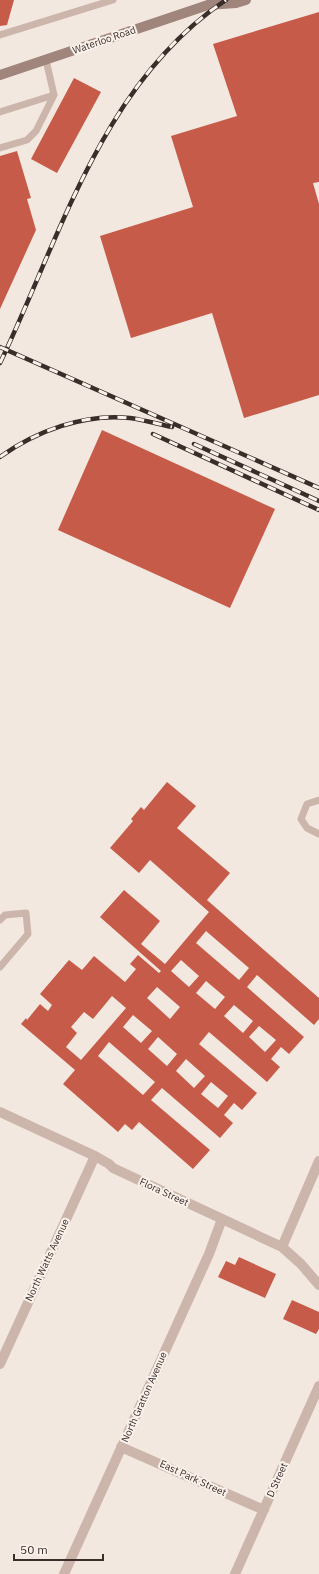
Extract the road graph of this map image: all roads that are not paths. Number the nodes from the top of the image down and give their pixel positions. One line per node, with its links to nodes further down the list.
1 (113, 0): 4 (lane)
2 (246, 0): 3 (main road, Waterloo Road)
3 (211, 2): 5 (main road, Waterloo Road)
4 (0, 35)
5 (46, 60): 6 (main road, Waterloo Road); 7 (lane)
6 (0, 75)
7 (54, 95): 8 (lane); 9 (lane)
8 (0, 112)
9 (0, 148)
10 (319, 800): 11 (lane)
11 (319, 834)
12 (0, 920): 13 (lane)
13 (0, 967)
14 (0, 1112): 15 (street, Flora Street)
15 (95, 1156): 17 (street, Flora Street); 20 (street, North Watts Avenue)
16 (319, 1161): 18 (street)
17 (222, 1219): 18 (street, Flora Street); 22 (street, North Gratton Avenue)
18 (282, 1247): 19 (street, Flora Street)
19 (319, 1285)
20 (0, 1364)
21 (319, 1386): 23 (street, D Street)
22 (122, 1447): 23 (street, East Park Street); 24 (street, North Gratton Avenue)
23 (264, 1510): 25 (street, D Street)
24 (64, 1574)
25 (235, 1574)

